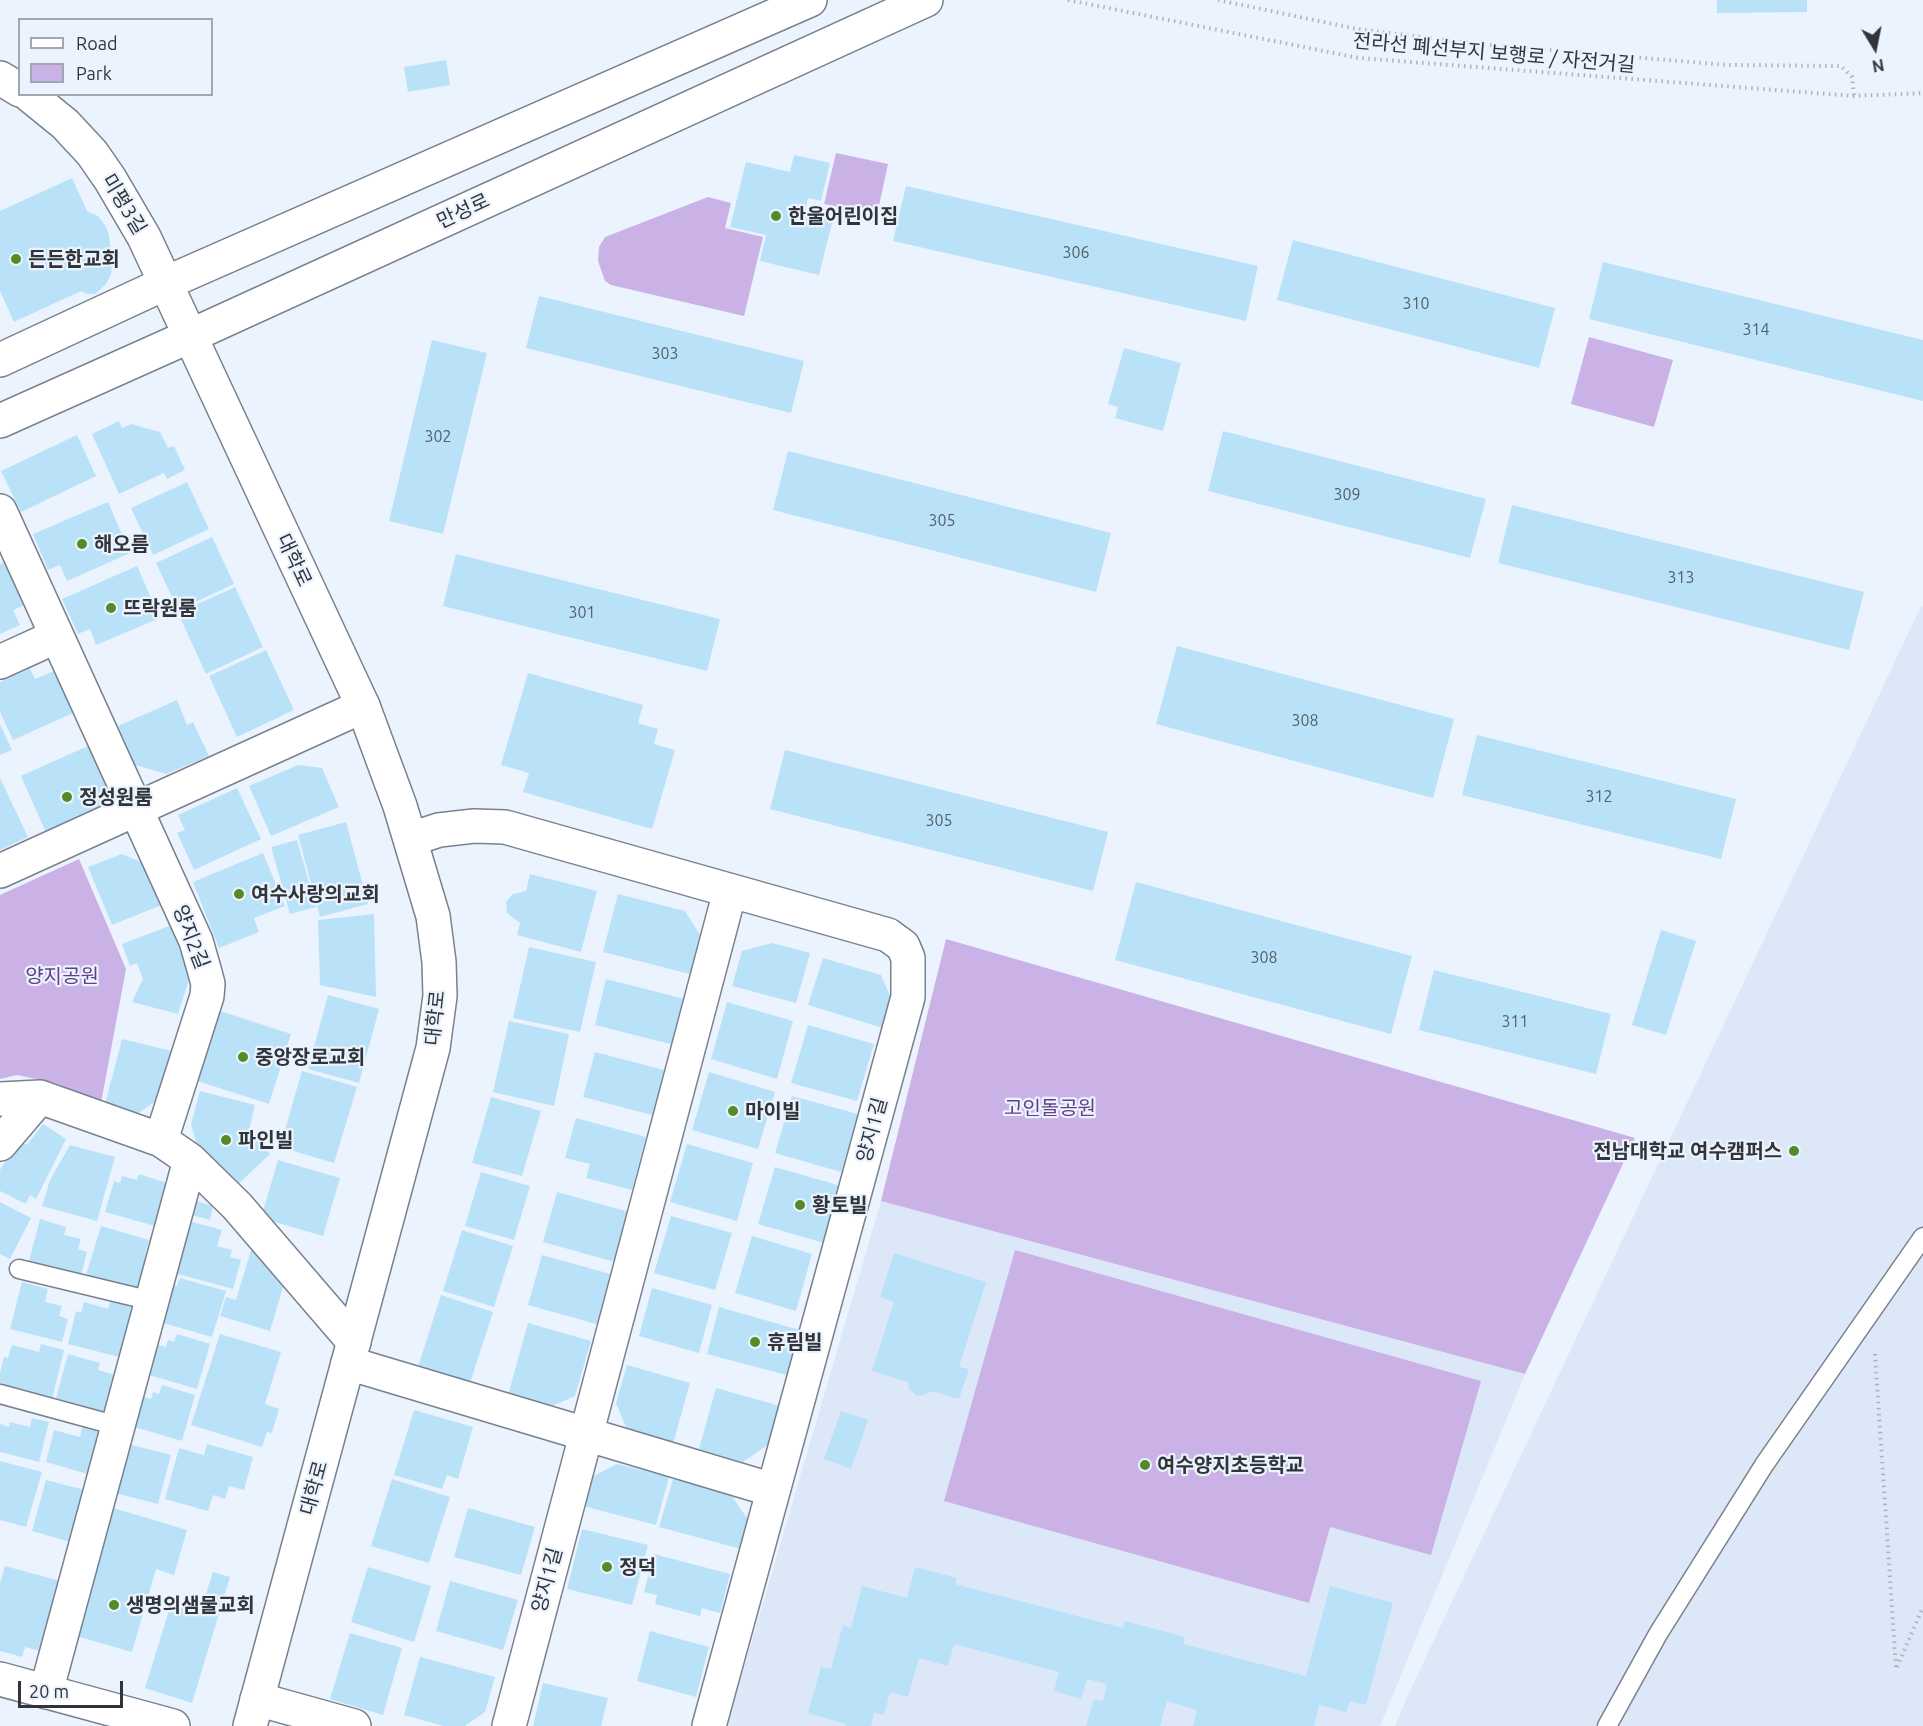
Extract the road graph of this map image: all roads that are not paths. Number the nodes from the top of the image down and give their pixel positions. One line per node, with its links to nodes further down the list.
1 (810, 0): 6 (street)
2 (926, 0): 7 (street, 만성로)
3 (0, 78): 4 (street)
4 (18, 89)
5 (30, 96): 6 (street, 미평3길)
6 (166, 284): 7 (street, 미평3길); 8 (street)
7 (190, 336): 9 (street, 만성로); 13 (street, 대학로)
8 (0, 360)
9 (0, 421)
10 (0, 511): 11 (street, 양지2길)
11 (57, 636): 12 (street); 14 (street, 양지2길)
12 (0, 662)
13 (363, 706): 14 (street); 15 (street, 대학로)
14 (135, 808): 16 (street); 20 (street, 양지2길)
15 (411, 839): 17 (street, 양지1길); 26 (street, 대학로)
16 (0, 871)
17 (730, 891): 29 (street, 양지1길); 30 (street, 양지1길)
18 (40, 1098): 19 (street); 20 (street); 21 (street)
19 (0, 1099)
20 (161, 1140): 22 (street)
21 (0, 1144)
22 (190, 1160): 25 (street); 26 (street)
23 (1923, 1237): 38 (lane)
24 (19, 1269): 25 (lane)
25 (152, 1300): 28 (street)
26 (351, 1352): 29 (street); 33 (street, 대학로)
27 (0, 1394): 28 (lane)
28 (118, 1426): 32 (street)
29 (586, 1434): 30 (street); 36 (street, 양지1길)
30 (773, 1490): 37 (street, 양지1길)
31 (0, 1679): 32 (street)
32 (46, 1692): 34 (street)
33 (253, 1713): 35 (street)
34 (173, 1726)
35 (354, 1726)
36 (508, 1726)
37 (709, 1726)
38 (1607, 1726)

